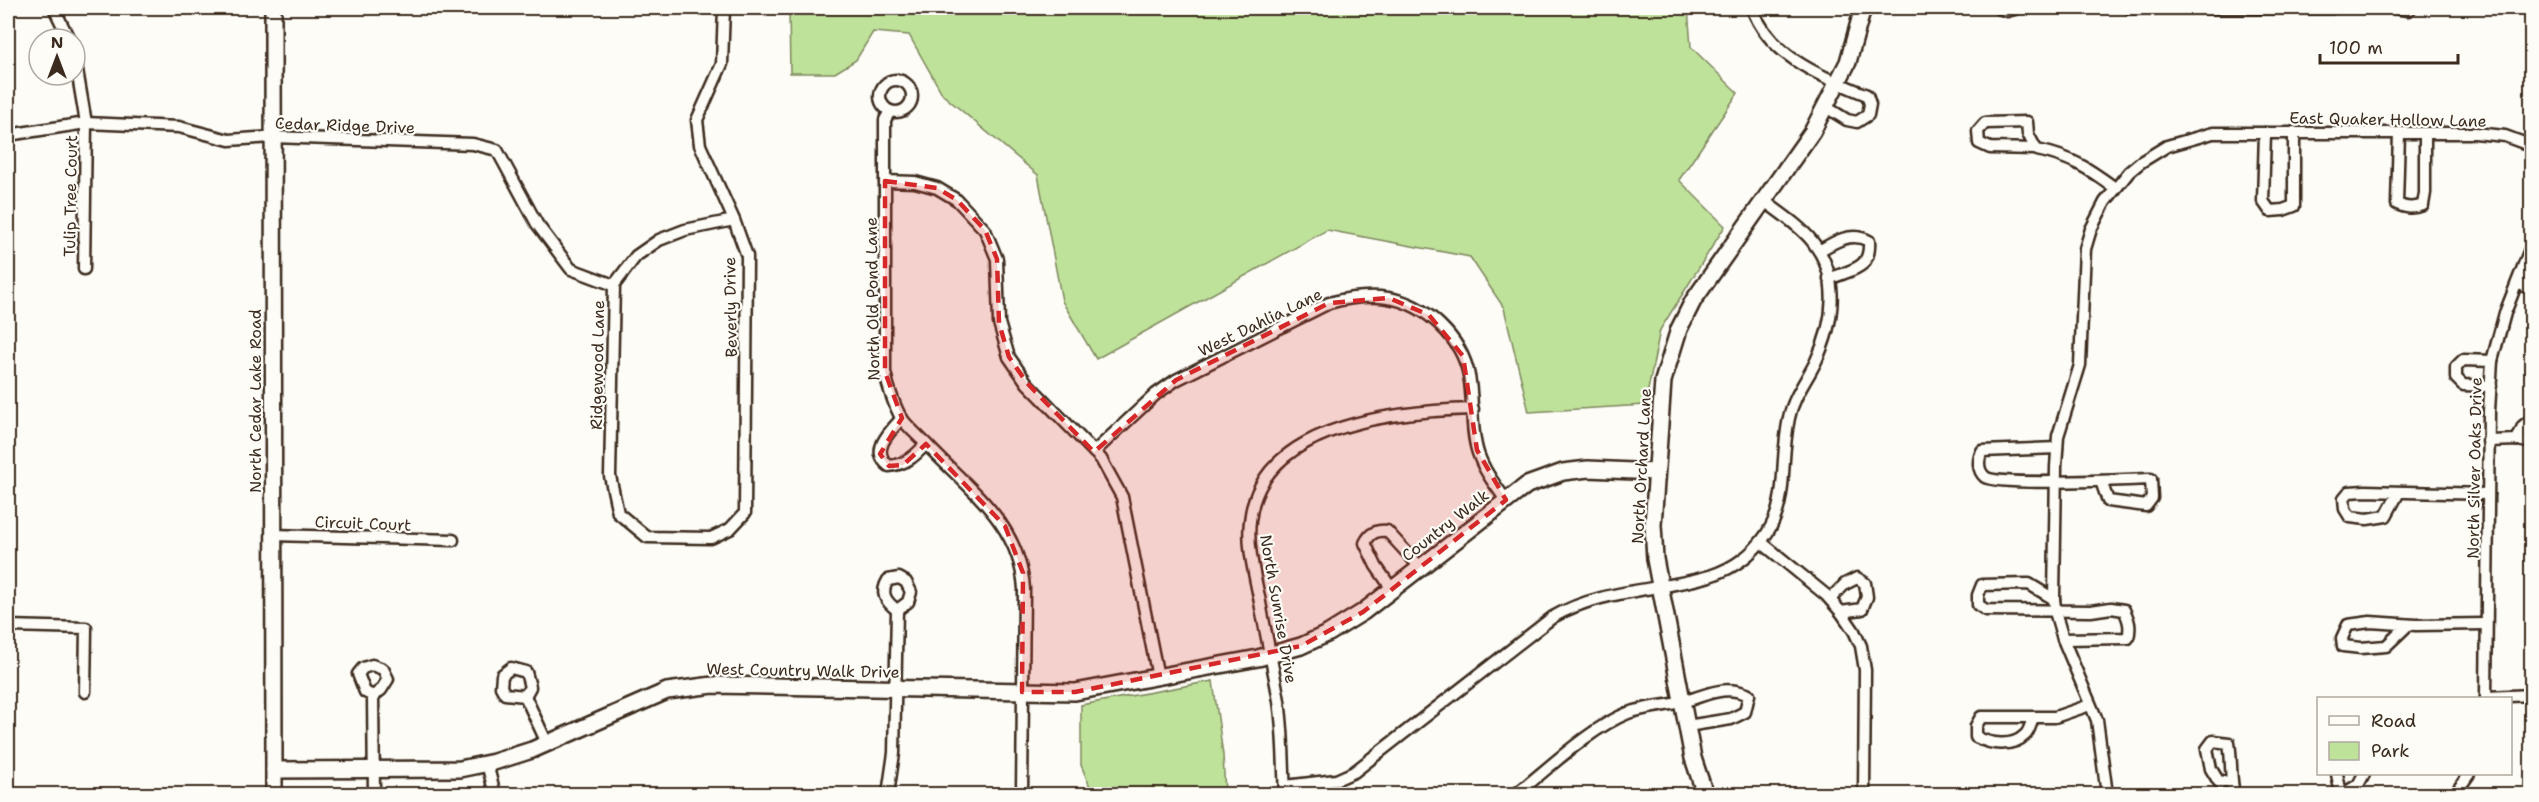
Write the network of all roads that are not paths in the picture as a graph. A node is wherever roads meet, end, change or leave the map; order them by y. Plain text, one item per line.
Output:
1 (54, 8) edge
2 (273, 8) edge
3 (724, 8) edge
4 (1752, 8) edge
5 (1863, 8) edge
6 (1998, 8) edge
7 (2018, 8) edge
8 (2129, 8) edge
9 (2283, 8) edge
10 (2332, 8) edge
11 (2394, 8) edge
12 (2411, 8) edge
13 (63, 27) edge
14 (1838, 83) junction
15 (80, 87) edge
16 (1826, 107) junction
17 (890, 111) dead end
18 (86, 123) junction
19 (2294, 132) junction
20 (2265, 133) junction
21 (2399, 133) junction
22 (2425, 133) junction
23 (8, 135) edge
24 (272, 137) junction
25 (2532, 146) edge
26 (2036, 149) junction
27 (885, 180) junction
28 (2115, 188) junction
29 (1763, 200) junction
30 (734, 220) junction
31 (2532, 244) edge
32 (1819, 251) junction
33 (84, 269) dead end
34 (1829, 279) junction
35 (2517, 283) junction
36 (614, 285) junction
37 (2532, 289) edge
38 (2492, 361) junction
39 (2490, 386) junction
40 (1473, 409) junction
41 (902, 418) junction
42 (2532, 419) edge
43 (2517, 440) junction
44 (2488, 441) junction
45 (2532, 443) edge
46 (926, 444) junction
47 (2057, 448) junction
48 (1094, 452) junction
49 (1656, 472) junction
50 (2056, 480) junction
51 (2101, 481) junction
52 (2399, 492) junction
53 (2488, 494) junction
54 (1506, 500) junction
55 (273, 535) junction
56 (647, 537) joint
57 (453, 540) dead end
58 (1761, 542) junction
59 (1420, 567) junction
60 (1660, 586) junction
61 (1392, 589) junction
62 (1830, 599) junction
63 (2055, 604) junction
64 (897, 610) dead end
65 (1841, 612) junction
66 (2486, 624) junction
67 (2408, 625) junction
68 (8, 626) edge
69 (2064, 639) junction
70 (1270, 655) junction
71 (1158, 677) junction
72 (895, 689) junction
73 (85, 692) dead end
74 (1022, 692) junction
75 (2532, 695) edge
76 (373, 696) dead end
77 (525, 696) dead end
78 (2486, 697) edge
79 (2501, 697) edge
80 (1682, 702) junction
81 (2090, 705) junction
82 (2033, 718) junction
83 (1687, 726) junction
84 (547, 743) junction
85 (487, 764) junction
86 (274, 770) junction
87 (374, 770) junction
88 (2337, 775) edge
89 (2363, 775) edge
90 (2468, 775) edge
91 (2230, 781) dead end
92 (1285, 790) edge
93 (2458, 794) edge
94 (274, 795) edge
95 (374, 795) edge
96 (495, 795) edge
97 (888, 795) edge
98 (1022, 795) edge
99 (1516, 795) edge
100 (1705, 795) edge
101 (1864, 795) edge
102 (2107, 795) edge
103 (2234, 795) edge
104 (2342, 795) edge

1 - 13 street
2 - 24 street, North Cedar Lake Road
3 - 30 street, Beverly Drive
4 - 14 street
5 - 14 street, North Orchard Lane
6 - 7 street
8 - 9 street
9 - 10 street
11 - 12 street
14 - 16 street, North Orchard Lane
14 - 16 street
15 - 18 street, Tulip Tree Court
16 - 29 street, North Orchard Lane
17 - 27 street, North Old Pond Lane
18 - 23 street, Cedar Ridge Drive
18 - 24 street, Cedar Ridge Drive
18 - 33 street, Tulip Tree Court
19 - 20 street, East Quaker Hollow Lane
19 - 20 street
19 - 21 street, East Quaker Hollow Lane
20 - 28 street, East Quaker Hollow Lane
21 - 22 street, East Quaker Hollow Lane
21 - 22 street
22 - 25 street, East Quaker Hollow Lane
24 - 36 street, Cedar Ridge Drive
24 - 55 street, North Cedar Lake Road
26 - 26 street
26 - 28 street
27 - 41 street, North Old Pond Lane
27 - 48 street
28 - 47 street, East Quaker Hollow Lane
29 - 32 street
29 - 49 street, North Orchard Lane
30 - 36 street, Ridgewood Lane
30 - 56 street, Beverly Drive
31 - 35 street, North Silver Oaks Drive
32 - 34 street
32 - 34 street
34 - 58 street
35 - 37 street
35 - 38 street, North Silver Oaks Drive
36 - 56 street, Ridgewood Lane
38 - 39 street, North Silver Oaks Drive
38 - 39 street
39 - 44 street, North Silver Oaks Drive
40 - 48 street, West Dahlia Lane
40 - 54 street, West Dahlia Lane
40 - 70 street, North Sunrise Drive
41 - 46 street, North Old Pond Lane
41 - 46 street
42 - 43 street
43 - 44 street
43 - 45 street
44 - 53 street, North Silver Oaks Drive
46 - 74 street, North Old Pond Lane
47 - 50 street, East Quaker Hollow Lane
47 - 50 street
48 - 71 street
49 - 54 street, Country Walk
49 - 60 street, North Orchard Lane
50 - 51 street
50 - 63 street, East Quaker Hollow Lane
51 - 51 street
52 - 52 street
52 - 53 street
53 - 66 street, North Silver Oaks Drive
54 - 59 street, Country Walk
55 - 57 street, Circuit Court
55 - 86 street, North Cedar Lake Road
58 - 60 street
58 - 62 street
59 - 61 street, Country Walk
59 - 61 street
60 - 80 street, North Orchard Lane
60 - 92 street
61 - 70 street, Country Walk
62 - 65 street
62 - 65 street
63 - 63 street
63 - 69 street, East Quaker Hollow Lane
63 - 69 street
64 - 72 street
65 - 101 street
66 - 67 street
66 - 78 street, North Silver Oaks Drive
67 - 67 street
68 - 73 street
69 - 81 street, East Quaker Hollow Lane
70 - 71 street, West Country Walk Drive
70 - 92 street, North Sunrise Drive
71 - 74 street, West Country Walk Drive
72 - 74 street, West Country Walk Drive
72 - 84 street, West Country Walk Drive
72 - 97 street
74 - 98 street, North Old Pond Lane
75 - 79 street
76 - 87 street
77 - 84 street
80 - 83 street, North Orchard Lane
80 - 83 street
80 - 99 street
81 - 82 street
81 - 102 street, East Quaker Hollow Lane
82 - 82 street
83 - 100 street, North Orchard Lane
84 - 85 street, West Country Walk Drive
85 - 87 street, West Country Walk Drive
85 - 96 street
86 - 87 street, West Country Walk Drive
86 - 94 street, North Cedar Lake Road
87 - 95 street
88 - 104 street
89 - 104 street
90 - 93 street
91 - 103 street

